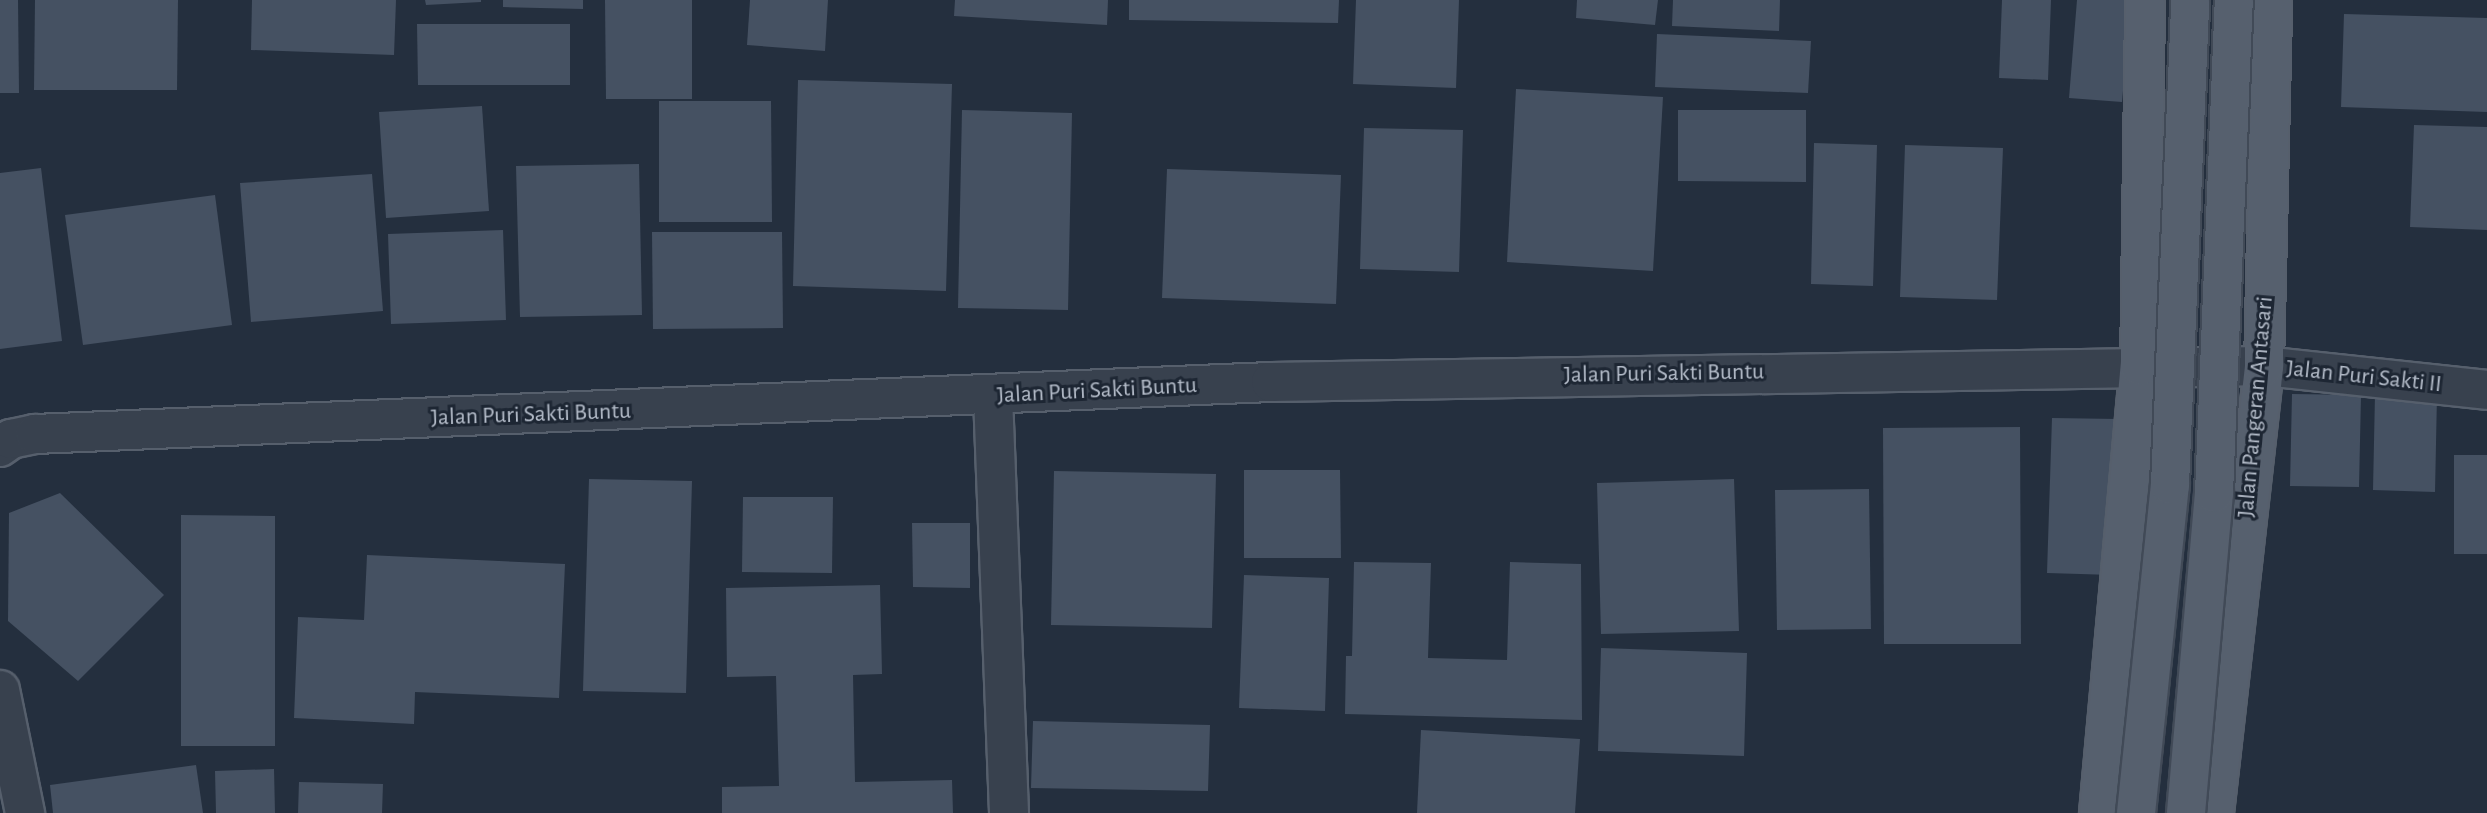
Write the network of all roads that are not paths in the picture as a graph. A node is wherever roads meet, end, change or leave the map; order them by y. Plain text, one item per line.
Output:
1 (2145, 0) edge
2 (2190, 0) edge
3 (2234, 0) edge
4 (2272, 0) edge
5 (2198, 365) joint
6 (2140, 366) junction
7 (2264, 366) junction
8 (2487, 390) edge
9 (993, 396) junction
10 (0, 447) edge
11 (0, 690) edge
12 (25, 813) edge
13 (1009, 813) edge
14 (2099, 813) edge
15 (2136, 813) edge
16 (2186, 813) edge
17 (2214, 813) edge

1 - 6 main road
2 - 15 main road, bridge
3 - 16 main road, bridge
4 - 7 main road, Jalan Pangeran Antasari
5 - 6 street, Jalan Puri Sakti Buntu
5 - 7 street, Jalan Puri Sakti II
6 - 9 street, Jalan Puri Sakti Buntu
6 - 14 main road
7 - 8 street, Jalan Puri Sakti II
7 - 17 main road, Jalan Pangeran Antasari
9 - 10 street, Jalan Puri Sakti Buntu
9 - 13 street
11 - 12 street

